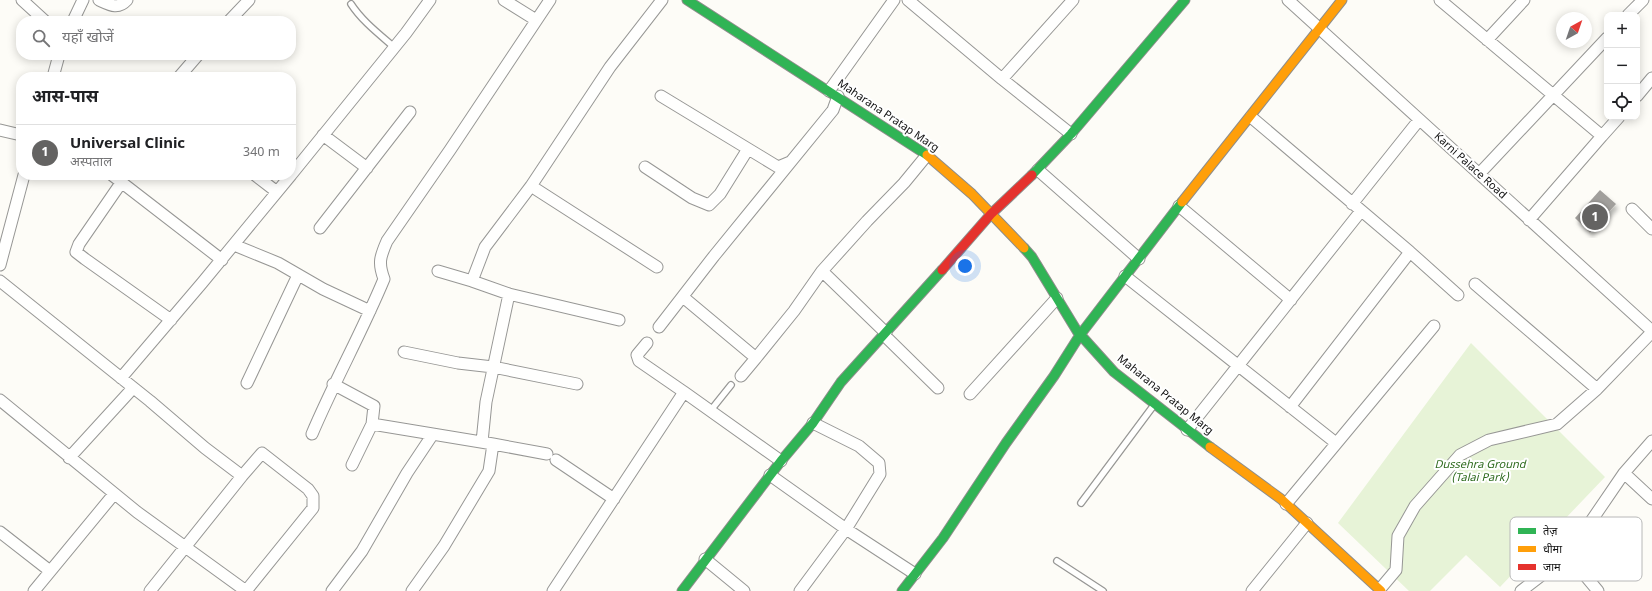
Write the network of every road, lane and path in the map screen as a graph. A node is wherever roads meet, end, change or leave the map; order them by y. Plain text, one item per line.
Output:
1 (22, 0) edge
2 (83, 0) edge
3 (100, 0) edge
4 (127, 0) edge
5 (249, 0) edge
6 (430, 0) edge
7 (504, 0) edge
8 (550, 0) edge
9 (662, 0) edge
10 (688, 0) edge
11 (894, 0) edge
12 (908, 0) edge
13 (1073, 0) edge
14 (1185, 0) edge
15 (1288, 0) edge
16 (1342, 0) edge
17 (1440, 0) edge
18 (1524, 0) edge
19 (1642, 0) edge
20 (351, 4) dead end
21 (1631, 12) edge
22 (40, 16) edge
23 (75, 16) edge
24 (234, 16) edge
25 (536, 20) junction
26 (1320, 28) junction
27 (1487, 40) junction
28 (1604, 41) edge
29 (394, 47) junction
30 (58, 60) edge
31 (194, 60) edge
32 (54, 72) edge
33 (183, 72) edge
34 (1652, 78) edge
35 (1002, 79) junction
36 (1640, 92) edge
37 (833, 94) junction
38 (661, 96) dead end
39 (1553, 96) junction
40 (410, 112) dead end
41 (1251, 118) junction
42 (1419, 120) junction
43 (1616, 120) edge
44 (0, 130) edge
45 (16, 133) edge
46 (1071, 134) junction
47 (323, 135) junction
48 (1602, 136) junction
49 (748, 149) junction
50 (927, 155) junction
51 (791, 162) junction
52 (645, 167) dead end
53 (367, 168) junction
54 (296, 169) edge
55 (1038, 170) junction
56 (1479, 174) junction
57 (23, 180) edge
58 (118, 180) edge
59 (261, 180) edge
60 (287, 180) edge
61 (121, 183) junction
62 (531, 186) junction
63 (277, 192) junction
64 (1352, 204) junction
65 (1179, 206) junction
66 (1632, 209) dead end
67 (1361, 211) junction
68 (991, 214) junction
69 (1530, 220) junction
70 (320, 228) dead end
71 (1652, 229) edge
72 (234, 244) junction
73 (1410, 252) junction
74 (1139, 259) junction
75 (222, 260) junction
76 (0, 265) edge
77 (657, 267) dead end
78 (438, 271) dead end
79 (822, 271) junction
80 (298, 275) junction
81 (1125, 276) junction
82 (0, 281) edge
83 (472, 281) junction
84 (1475, 284) dead end
85 (509, 294) junction
86 (1458, 295) dead end
87 (683, 297) junction
88 (1057, 298) junction
89 (1291, 300) junction
90 (370, 311) junction
91 (171, 320) junction
92 (619, 320) dead end
93 (1434, 326) dead end
94 (659, 327) dead end
95 (1652, 332) edge
96 (885, 334) junction
97 (1080, 335) junction
98 (647, 343) dead end
99 (404, 352) dead end
100 (756, 358) junction
101 (1238, 366) junction
102 (493, 367) junction
103 (741, 376) dead end
104 (122, 378) junction
105 (247, 383) dead end
106 (333, 384) junction
107 (578, 384) dead end
108 (731, 385) dead end
109 (133, 388) junction
110 (938, 388) dead end
111 (1597, 389) junction
112 (684, 392) junction
113 (970, 394) dead end
114 (0, 400) edge
115 (1154, 404) junction
116 (1290, 407) junction
117 (712, 410) junction
118 (813, 423) junction
119 (372, 424) junction
120 (1187, 430) junction
121 (312, 434) dead end
122 (433, 434) junction
123 (1652, 441) edge
124 (487, 443) junction
125 (1336, 443) junction
126 (69, 458) junction
127 (781, 461) junction
128 (352, 465) dead end
129 (1624, 473) junction
130 (242, 476) junction
131 (770, 476) junction
132 (114, 494) junction
133 (614, 499) junction
134 (1652, 499) edge
135 (1081, 503) dead end
136 (1286, 504) junction
137 (1594, 517) edge
138 (1307, 524) junction
139 (846, 529) junction
140 (0, 532) edge
141 (185, 547) junction
142 (705, 559) junction
143 (1057, 561) dead end
144 (50, 571) junction
145 (915, 574) junction
146 (1534, 581) edge
147 (1590, 581) edge
148 (1381, 590) edge
149 (34, 591) edge
150 (150, 591) edge
151 (246, 591) edge
152 (332, 591) edge
153 (412, 591) edge
154 (552, 591) edge
155 (682, 591) edge
156 (744, 591) edge
157 (800, 591) edge
158 (902, 591) edge
159 (1103, 591) edge
160 (1252, 591) edge
161 (1521, 591) edge
162 (1598, 591) edge

1 - 22 street
2 - 23 street
3 - 4 street
5 - 24 street
6 - 29 street
7 - 25 street
8 - 25 street
9 - 62 street
10 - 37 street, Maharana Pratap Marg
11 - 37 street
12 - 35 street
13 - 35 street
14 - 46 street
15 - 26 street, Karni Palace Road
16 - 26 street
17 - 27 street
18 - 27 street
19 - 21 street
20 - 29 lane
25 - 90 street
26 - 41 street
26 - 42 street, Karni Palace Road
27 - 39 street
28 - 39 street
29 - 47 street
30 - 32 street
31 - 33 street
34 - 36 street
35 - 46 street
37 - 50 street, Maharana Pratap Marg
37 - 51 street
38 - 49 street
39 - 48 street
39 - 56 street
40 - 53 street
41 - 64 street
41 - 65 street
42 - 56 street, Karni Palace Road
42 - 64 street
43 - 48 street
44 - 45 street
46 - 55 street
47 - 53 street
47 - 54 street
48 - 69 street
49 - 51 street
49 - 52 street
50 - 68 street, Maharana Pratap Marg
50 - 79 street
51 - 87 street
53 - 70 street
55 - 68 street
55 - 74 street
56 - 69 street, Karni Palace Road
57 - 76 street
58 - 61 street
59 - 63 street
60 - 63 street
61 - 75 street
61 - 91 street
62 - 77 street
62 - 83 street
63 - 72 street
64 - 67 street
65 - 74 street
65 - 89 street
66 - 71 street
67 - 73 street
67 - 89 street
68 - 88 street, Maharana Pratap Marg
68 - 96 street
69 - 95 street, Karni Palace Road
72 - 75 street
72 - 80 street
73 - 86 street
73 - 116 street
74 - 81 street
75 - 91 street
78 - 83 street
79 - 96 street
79 - 100 street
80 - 90 street
80 - 105 street
81 - 97 street
81 - 101 street
82 - 104 street
83 - 85 street
84 - 111 street
85 - 92 street
85 - 102 street
87 - 94 street
87 - 100 street
88 - 97 street, Maharana Pratap Marg
88 - 113 street
89 - 101 street
90 - 106 street
91 - 104 street
93 - 125 street
95 - 111 street
96 - 110 street
96 - 118 street
97 - 115 street, Maharana Pratap Marg
97 - 145 street
98 - 112 street
99 - 102 street
100 - 103 street
101 - 116 street
101 - 120 street
102 - 107 street
102 - 124 street
104 - 109 street
106 - 119 street
106 - 121 street
108 - 117 lane
109 - 126 street
109 - 130 street
111 - 148 street
112 - 117 street
112 - 133 street
114 - 126 street
115 - 120 street, Maharana Pratap Marg
115 - 135 lane
116 - 125 street
117 - 127 street
118 - 127 street
118 - 139 street
119 - 122 street
119 - 128 street
120 - 136 street, Maharana Pratap Marg
122 - 124 street
122 - 152 street
123 - 129 street
124 - 133 street
124 - 153 street
125 - 136 street
126 - 132 street
127 - 131 street
129 - 134 street
129 - 137 street
130 - 141 street
130 - 151 street
131 - 139 street
131 - 142 street
132 - 141 street
132 - 144 street
133 - 154 street
136 - 138 street, Maharana Pratap Marg
138 - 148 street, Maharana Pratap Marg
138 - 160 street
139 - 145 street
139 - 157 street
140 - 144 street
141 - 150 street
141 - 151 street
142 - 155 street
142 - 156 street
143 - 159 lane
144 - 149 street
145 - 158 street
146 - 161 street
147 - 162 street

